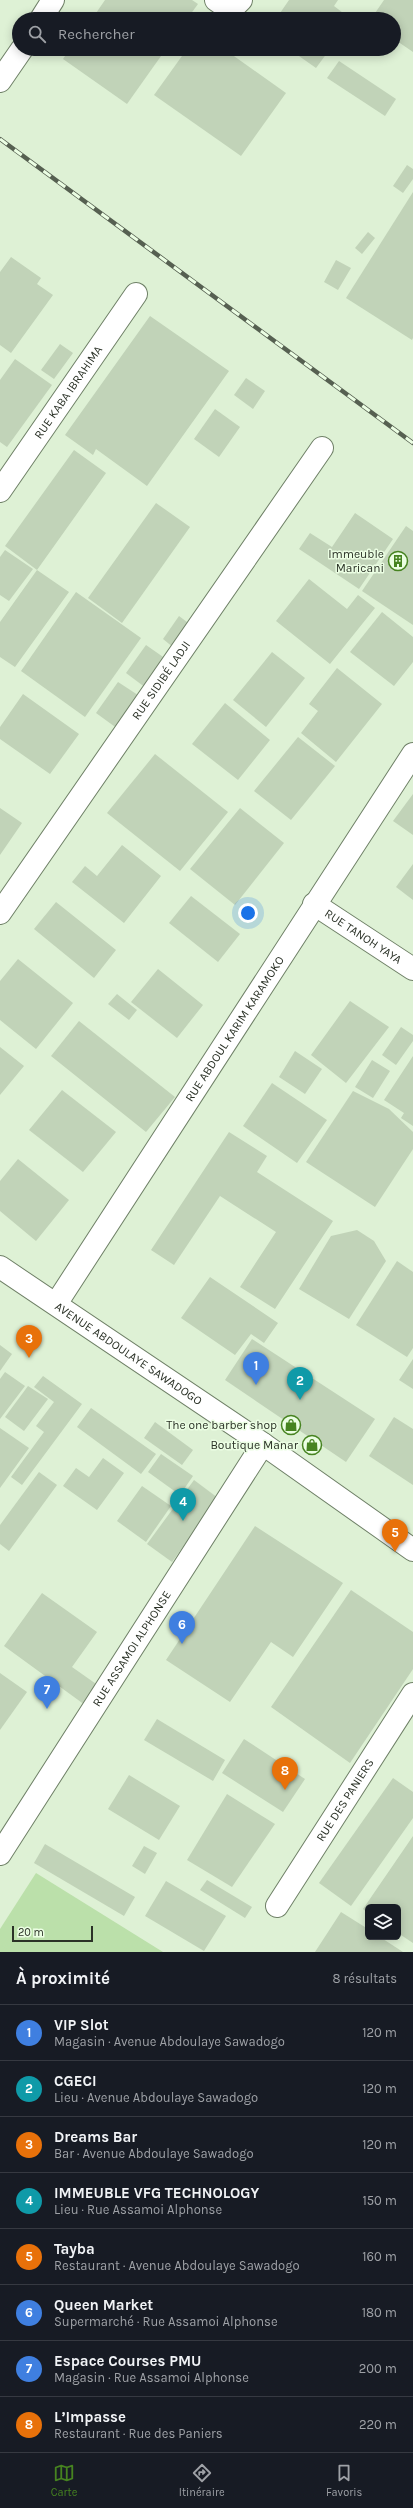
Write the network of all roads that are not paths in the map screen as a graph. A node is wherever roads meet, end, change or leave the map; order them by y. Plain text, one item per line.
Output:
1 (53, 0) edge
2 (216, 0) edge
3 (240, 0) edge
4 (45, 12) edge
5 (17, 56) edge
6 (0, 81) edge
7 (136, 294) dead end
8 (322, 448) dead end
9 (0, 490) edge
10 (413, 754) edge
11 (314, 904) junction
12 (0, 913) edge
13 (413, 969) edge
14 (3, 1276) edge
15 (56, 1304) junction
16 (263, 1444) junction
17 (413, 1550) edge
18 (413, 1694) edge
19 (0, 1854) edge
20 (277, 1906) dead end

1 - 4 street
2 - 3 street
5 - 6 street
7 - 9 street, RUE KABA IBRAHIMA
8 - 12 street, RUE SIDIBÉ LADJI
10 - 11 street, RUE ABDOUL KARIM KARAMOKO
11 - 13 street, RUE TANOH YAYA
11 - 15 street, RUE ABDOUL KARIM KARAMOKO
14 - 15 street, AVENUE ABDOULAYE SAWADOGO
15 - 16 street, AVENUE ABDOULAYE SAWADOGO
16 - 17 street, AVENUE ABDOULAYE SAWADOGO
16 - 19 street, RUE ASSAMOI ALPHONSE
18 - 20 street, RUE DES PANIERS

